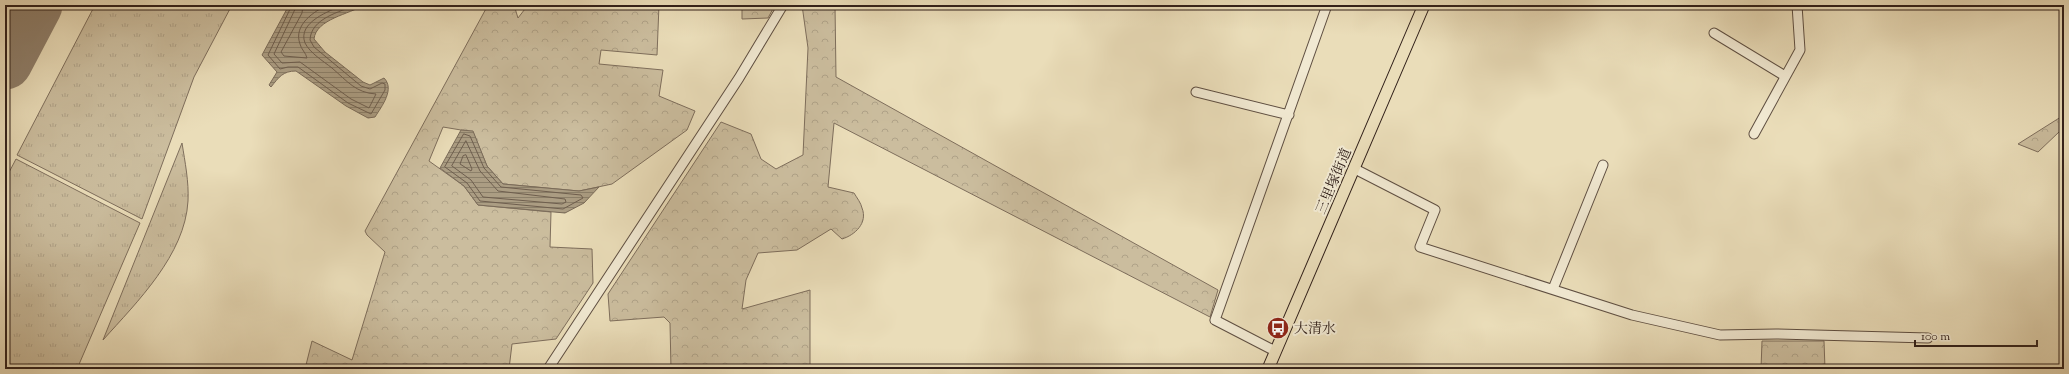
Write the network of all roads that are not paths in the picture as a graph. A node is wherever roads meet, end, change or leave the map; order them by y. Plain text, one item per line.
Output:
1 (783, 5) edge
2 (1327, 5) edge
3 (1424, 5) edge
4 (1797, 5) edge
5 (1714, 33) dead end
6 (1785, 76) junction
7 (1196, 92) dead end
8 (1289, 115) junction
9 (1754, 134) dead end
10 (1603, 164) dead end
11 (1354, 169) junction
12 (1553, 289) junction
13 (1928, 338) dead end
14 (1275, 351) junction
15 (548, 369) edge
16 (1268, 369) edge

1 - 15 street
2 - 8 street
3 - 11 main road, 三里塚街道
4 - 6 street
5 - 6 street
6 - 9 street
7 - 8 street
8 - 14 street
10 - 12 street
11 - 12 street
11 - 14 main road, 三里塚街道
12 - 13 street
14 - 16 main road, 三里塚街道

